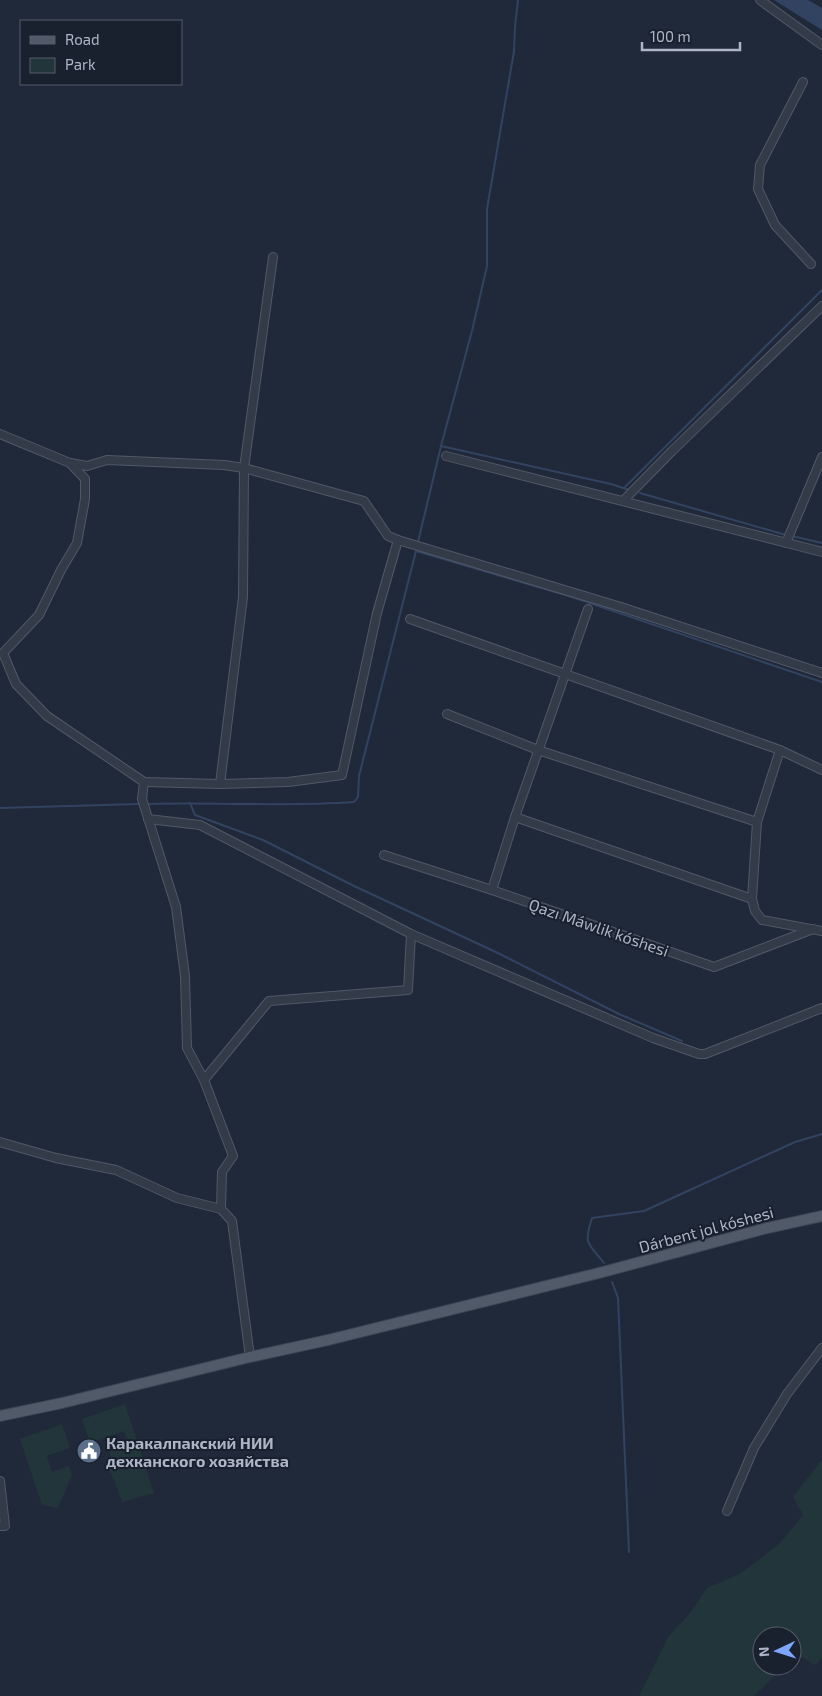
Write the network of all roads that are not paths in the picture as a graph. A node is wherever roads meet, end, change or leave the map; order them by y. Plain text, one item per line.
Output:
1 (760, 0) edge
2 (822, 45) edge
3 (803, 82) dead end
4 (273, 257) dead end
5 (811, 264) dead end
6 (822, 306) edge
7 (0, 434) edge
8 (446, 456) dead end
9 (822, 457) edge
10 (70, 463) junction
11 (244, 468) junction
12 (623, 501) junction
13 (398, 540) junction
14 (786, 543) junction
15 (822, 552) edge
16 (588, 609) dead end
17 (410, 619) dead end
18 (822, 673) edge
19 (564, 674) junction
20 (447, 714) dead end
21 (538, 750) junction
22 (780, 750) junction
23 (822, 770) edge
24 (144, 782) junction
25 (220, 784) junction
26 (515, 817) junction
27 (148, 819) junction
28 (757, 822) junction
29 (384, 855) dead end
30 (492, 890) junction
31 (752, 899) junction
32 (813, 929) junction
33 (822, 931) edge
34 (411, 934) junction
35 (822, 1008) edge
36 (204, 1080) junction
37 (0, 1142) edge
38 (221, 1209) junction
39 (822, 1216) edge
40 (822, 1348) edge
41 (250, 1357) junction
42 (0, 1416) edge
43 (0, 1481) edge
44 (727, 1511) dead end
45 (0, 1526) edge

1 - 2 street
3 - 5 street
4 - 11 street
6 - 12 street
7 - 10 street
8 - 12 street
9 - 14 street
10 - 11 street
10 - 24 street
11 - 13 street
11 - 25 street
12 - 14 street
13 - 18 street
13 - 25 street
14 - 15 street
16 - 19 street
17 - 19 street
19 - 21 street
19 - 22 street
20 - 21 street
21 - 26 street
21 - 28 street
22 - 23 street
22 - 28 street
24 - 25 street
24 - 27 street
26 - 30 street
26 - 31 street
27 - 34 street
27 - 36 street
28 - 31 street
29 - 30 street, Qazı Máwlik kóshesi
30 - 32 street, Qazı Máwlik kóshesi
31 - 32 street
32 - 33 street
34 - 35 street
34 - 36 street
36 - 38 street
37 - 38 street
38 - 41 street
39 - 41 main road, Dárbent jol kóshesi
40 - 44 street
41 - 42 main road, Dárbent jol kóshesi
43 - 45 street

